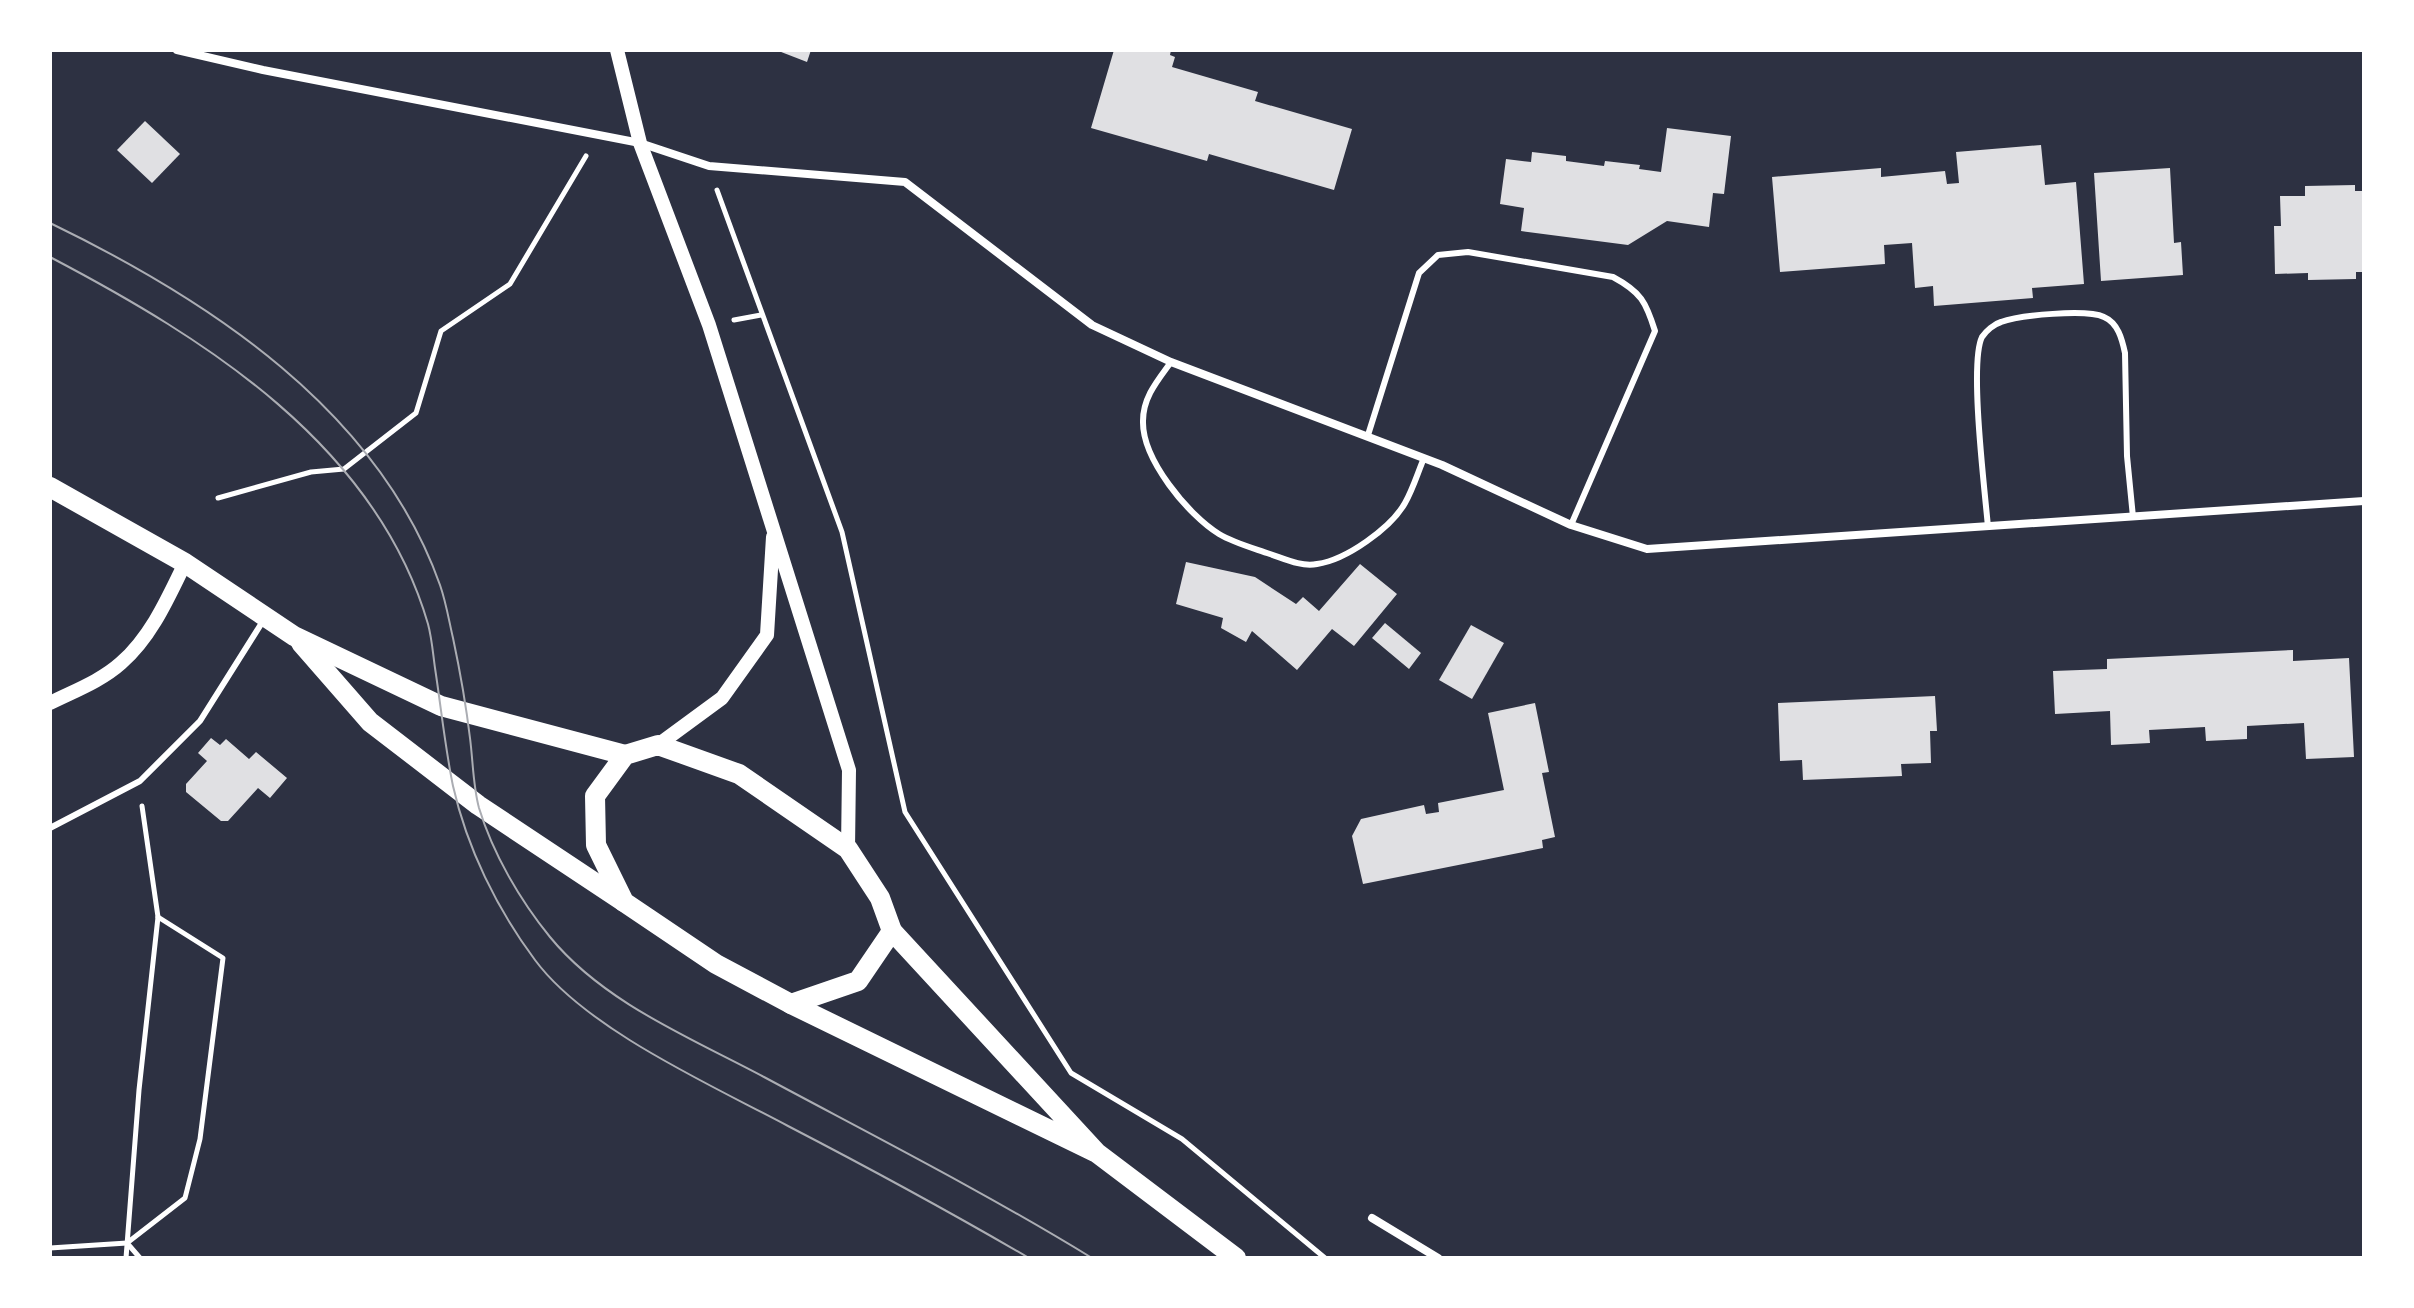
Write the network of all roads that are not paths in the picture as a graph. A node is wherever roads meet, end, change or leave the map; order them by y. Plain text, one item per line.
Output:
1 (177, 50) edge
2 (617, 50) edge
3 (640, 143) junction
4 (1171, 362) junction
5 (1368, 435) junction
6 (1424, 458) junction
7 (50, 487) edge
8 (2364, 501) edge
9 (2133, 517) junction
10 (1571, 525) junction
11 (1988, 527) junction
12 (774, 529) junction
13 (185, 563) junction
14 (266, 617) junction
15 (294, 636) junction
16 (50, 703) edge
17 (658, 745) junction
18 (625, 755) junction
19 (50, 828) edge
20 (848, 849) junction
21 (624, 902) junction
22 (892, 931) junction
23 (791, 1004) junction
24 (1097, 1153) junction
25 (1372, 1218) dead end
26 (1236, 1258) edge
27 (1438, 1258) edge

1 - 3 street
2 - 3 street
3 - 4 street
3 - 12 street
4 - 5 street
4 - 6 lane
5 - 6 street
5 - 10 lane
6 - 10 street
7 - 13 main road
8 - 9 street
9 - 11 street
9 - 11 lane
10 - 11 street
12 - 17 street
12 - 20 street
13 - 14 main road
13 - 16 street
14 - 15 main road
14 - 19 lane
15 - 18 main road
15 - 21 main road
17 - 18 main road
17 - 20 main road
18 - 21 main road
20 - 22 main road
21 - 23 main road
22 - 23 main road
22 - 24 main road
23 - 24 main road
24 - 26 main road
25 - 27 street

